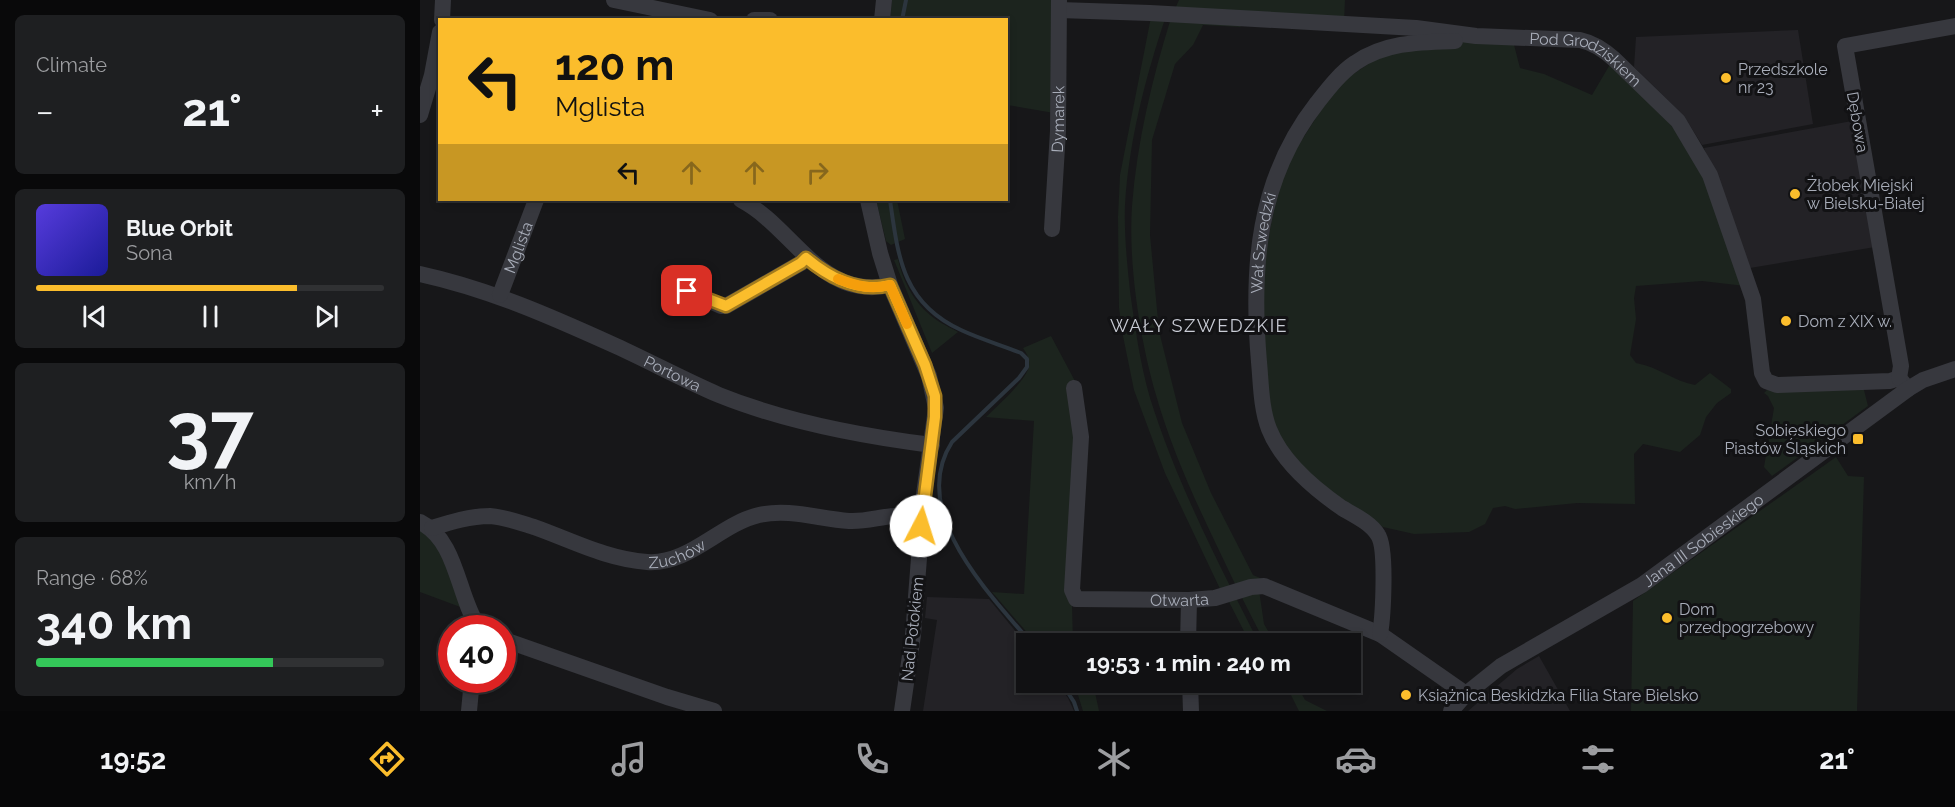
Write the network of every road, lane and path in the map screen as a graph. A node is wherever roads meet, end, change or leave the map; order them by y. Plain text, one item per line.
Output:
1 (443, 0) edge
2 (614, 0) edge
3 (884, 0) edge
4 (634, 4) junction
5 (1059, 5) edge
6 (442, 18) edge
7 (627, 18) edge
8 (700, 18) edge
9 (882, 18) edge
10 (1955, 26) edge
11 (1476, 36) junction
12 (438, 43) edge
13 (420, 116) edge
14 (536, 201) edge
15 (743, 201) edge
16 (868, 201) edge
17 (1052, 229) dead end
18 (806, 258) junction
19 (420, 274) edge
20 (890, 285) junction
21 (687, 291) dead end
22 (500, 296) junction
23 (1955, 369) edge
24 (1903, 383) junction
25 (1074, 388) dead end
26 (932, 445) junction
27 (922, 516) junction
28 (426, 525) edge
29 (1189, 600) junction
30 (473, 615) edge
31 (1188, 633) edge
32 (1380, 634) junction
33 (516, 644) edge
34 (471, 693) edge
35 (1190, 693) edge
36 (1466, 694) junction
37 (469, 711) edge
38 (714, 711) edge
39 (902, 711) edge
40 (1191, 711) edge
41 (1451, 711) edge

1 - 6 street
2 - 4 street
3 - 9 street
4 - 7 street
4 - 8 street
5 - 11 street, Pod Grodziskiem
5 - 17 street, Dymarek
10 - 24 street, Dębowa
11 - 24 street, Pod Grodziskiem
11 - 32 street, Wał Szwedzki
12 - 13 street
14 - 22 street, Mglista
15 - 18 street
16 - 20 street, Nad Potokiem
18 - 20 street
18 - 21 street
19 - 22 street, Portowa
20 - 26 street, Nad Potokiem
22 - 26 street, Portowa
23 - 24 street, Jana III Sobieskiego
24 - 36 street, Jana III Sobieskiego
25 - 29 street, Otwarta
26 - 27 street, Nad Potokiem
27 - 28 street, Zuchów
27 - 39 street, Nad Potokiem
28 - 30 street, Zuchów
29 - 31 street
29 - 32 street, Otwarta
32 - 36 street, Otwarta
33 - 38 street
34 - 37 street
35 - 40 street
36 - 41 street, Jana III Sobieskiego

